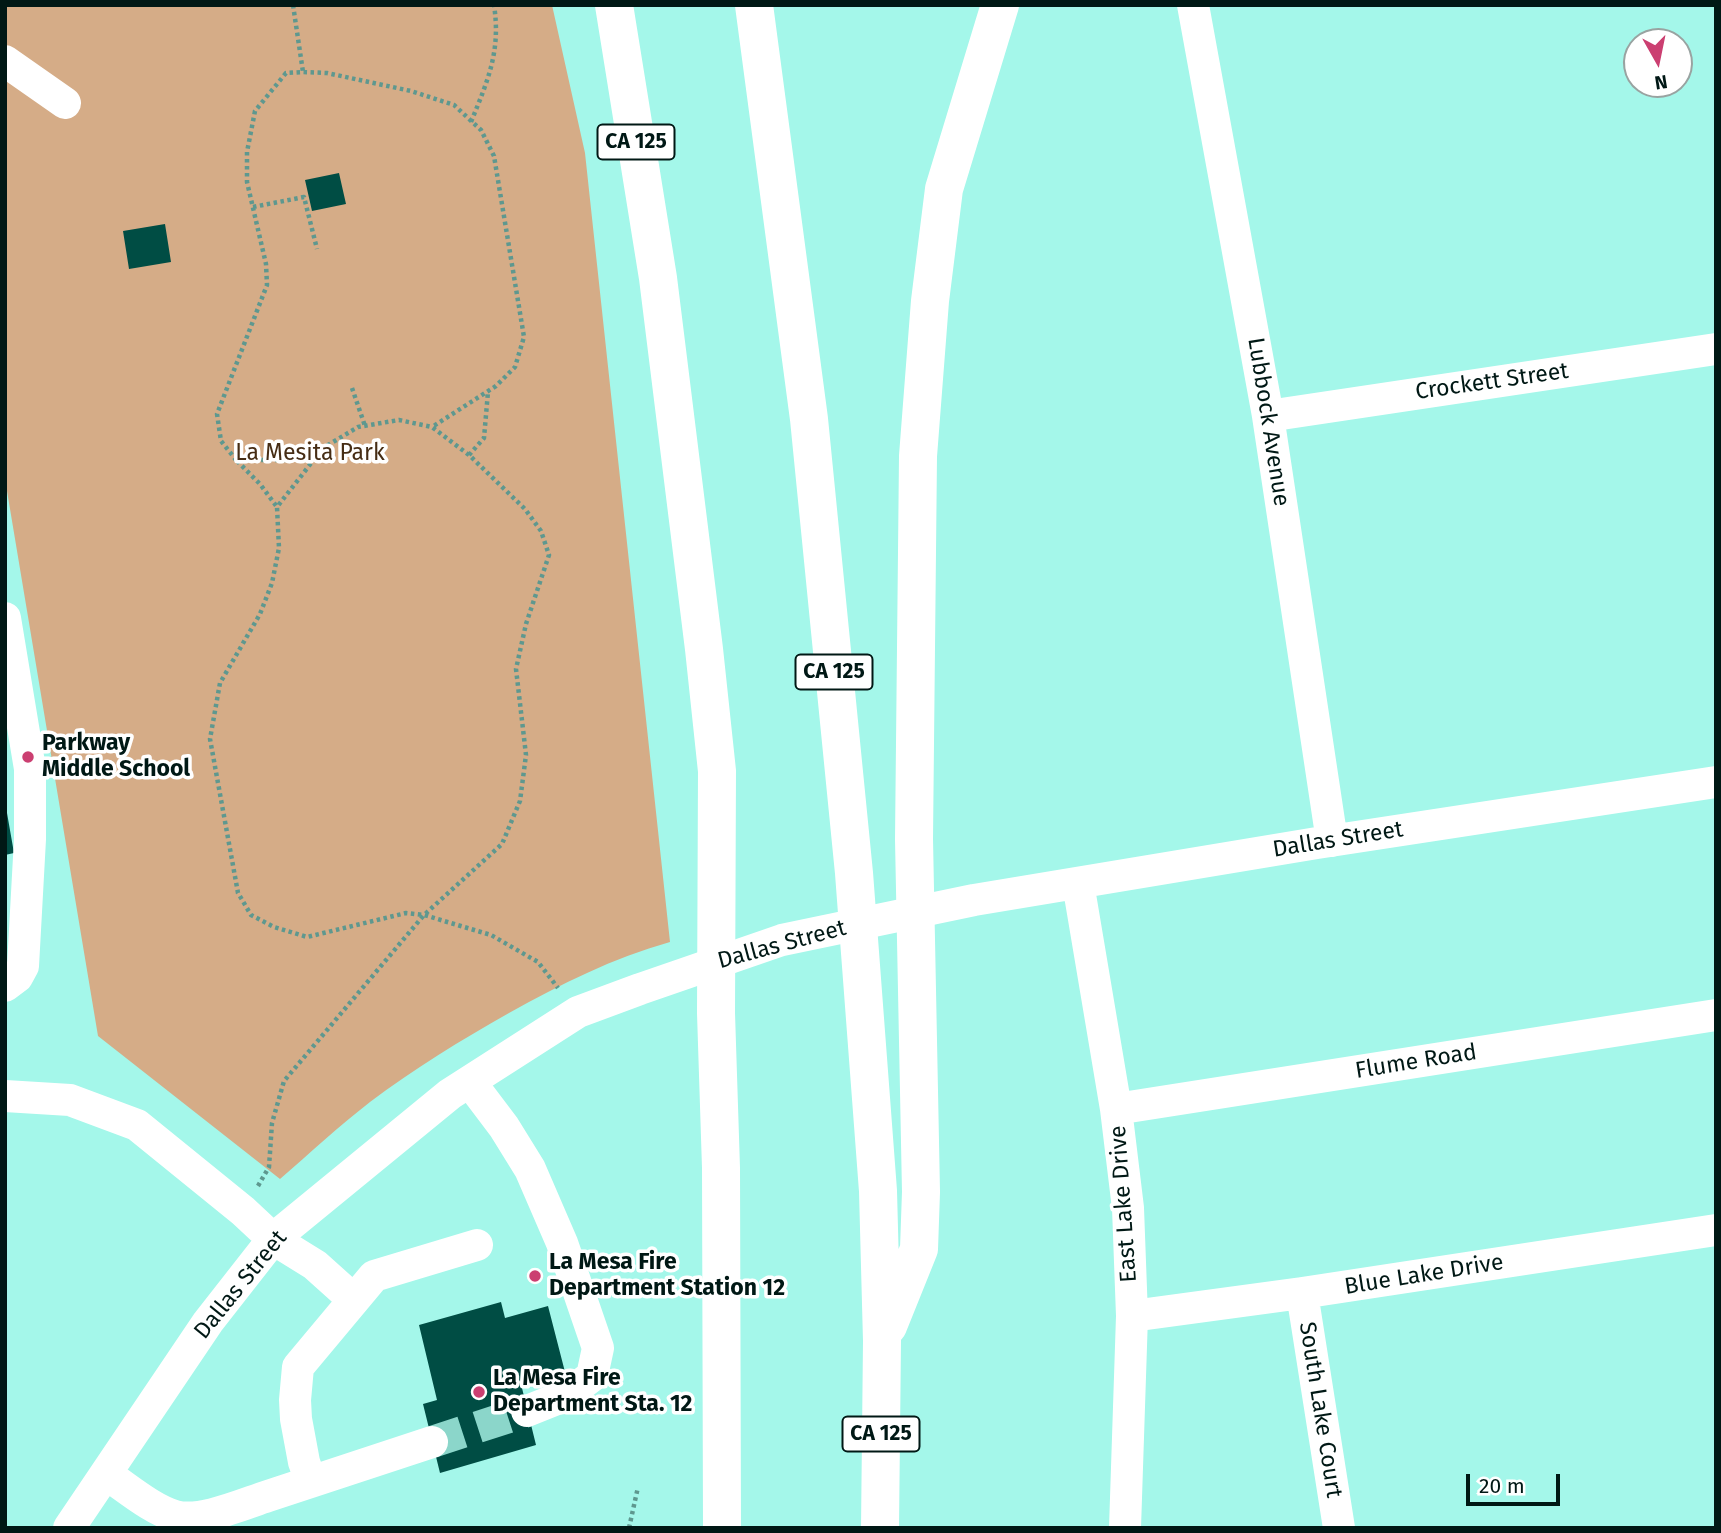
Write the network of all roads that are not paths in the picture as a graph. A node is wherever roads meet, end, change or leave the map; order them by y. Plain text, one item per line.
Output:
1 (593, 5) edge
2 (614, 5) edge
3 (754, 5) edge
4 (1000, 5) edge
5 (1193, 5) edge
6 (5, 61) edge
7 (65, 103) dead end
8 (659, 278) junction
9 (1716, 349) edge
10 (1268, 416) junction
11 (5, 618) edge
12 (1716, 782) edge
13 (1332, 841) junction
14 (1078, 883) junction
15 (5, 986) edge
16 (1716, 1015) edge
17 (470, 1082) junction
18 (5, 1096) edge
19 (1116, 1109) junction
20 (1716, 1230) edge
21 (273, 1239) junction
22 (477, 1245) dead end
23 (1301, 1293) junction
24 (354, 1300) junction
25 (1132, 1316) junction
26 (882, 1341) junction
27 (527, 1411) tunnel mouth
28 (432, 1442) tunnel mouth
29 (106, 1474) junction
30 (311, 1482) junction
31 (69, 1528) edge
32 (722, 1528) edge
33 (880, 1528) edge
34 (1125, 1528) edge
35 (1339, 1528) edge

1 - 8 highway
2 - 8 highway, CA 125
3 - 26 highway, CA 125
4 - 26 highway
5 - 10 street, Lubbock Avenue
6 - 7 street
8 - 32 highway, CA 125
9 - 10 street, Crockett Street
10 - 13 street, Lubbock Avenue
11 - 15 street
12 - 13 street, Dallas Street
13 - 14 street, Dallas Street
14 - 17 street, Dallas Street
14 - 19 street, East Lake Drive
16 - 19 street, Flume Road
17 - 21 street, Dallas Street
17 - 27 street
18 - 21 street
19 - 25 street, East Lake Drive
20 - 23 street, Blue Lake Drive
21 - 24 street
21 - 29 street, Dallas Street
22 - 24 street
23 - 25 street, Blue Lake Drive
23 - 35 street, South Lake Court
24 - 30 street
25 - 34 street, East Lake Drive
26 - 33 highway, CA 125
28 - 30 street
29 - 30 street
29 - 31 street, Dallas Street

